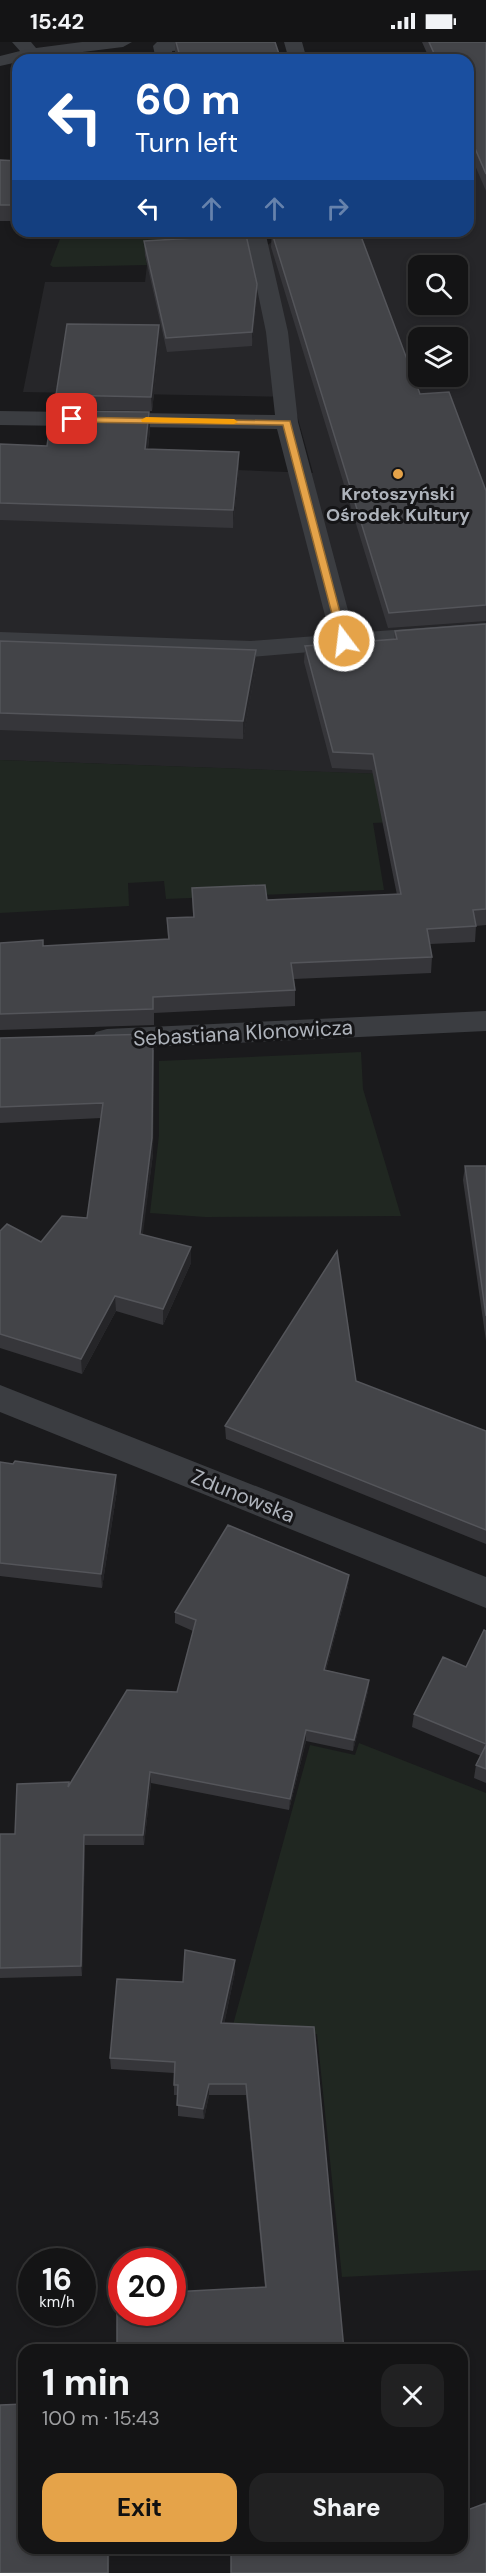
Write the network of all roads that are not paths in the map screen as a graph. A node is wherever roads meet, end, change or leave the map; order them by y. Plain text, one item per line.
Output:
1 (123, 42) edge
2 (231, 42) edge
3 (26, 48) edge
4 (164, 54) edge
5 (257, 237) edge
6 (0, 418) edge
7 (287, 423) junction
8 (486, 630) edge
9 (0, 639) edge
10 (344, 641) junction
11 (486, 1022) edge
12 (79, 1040) edge
13 (0, 1398) edge
14 (486, 1593) edge

1 - 3 street
2 - 4 street
5 - 7 street
6 - 7 street
7 - 10 street
8 - 10 street
9 - 10 street
11 - 12 street, Sebastiana Klonowicza
13 - 14 street, Zdunowska

